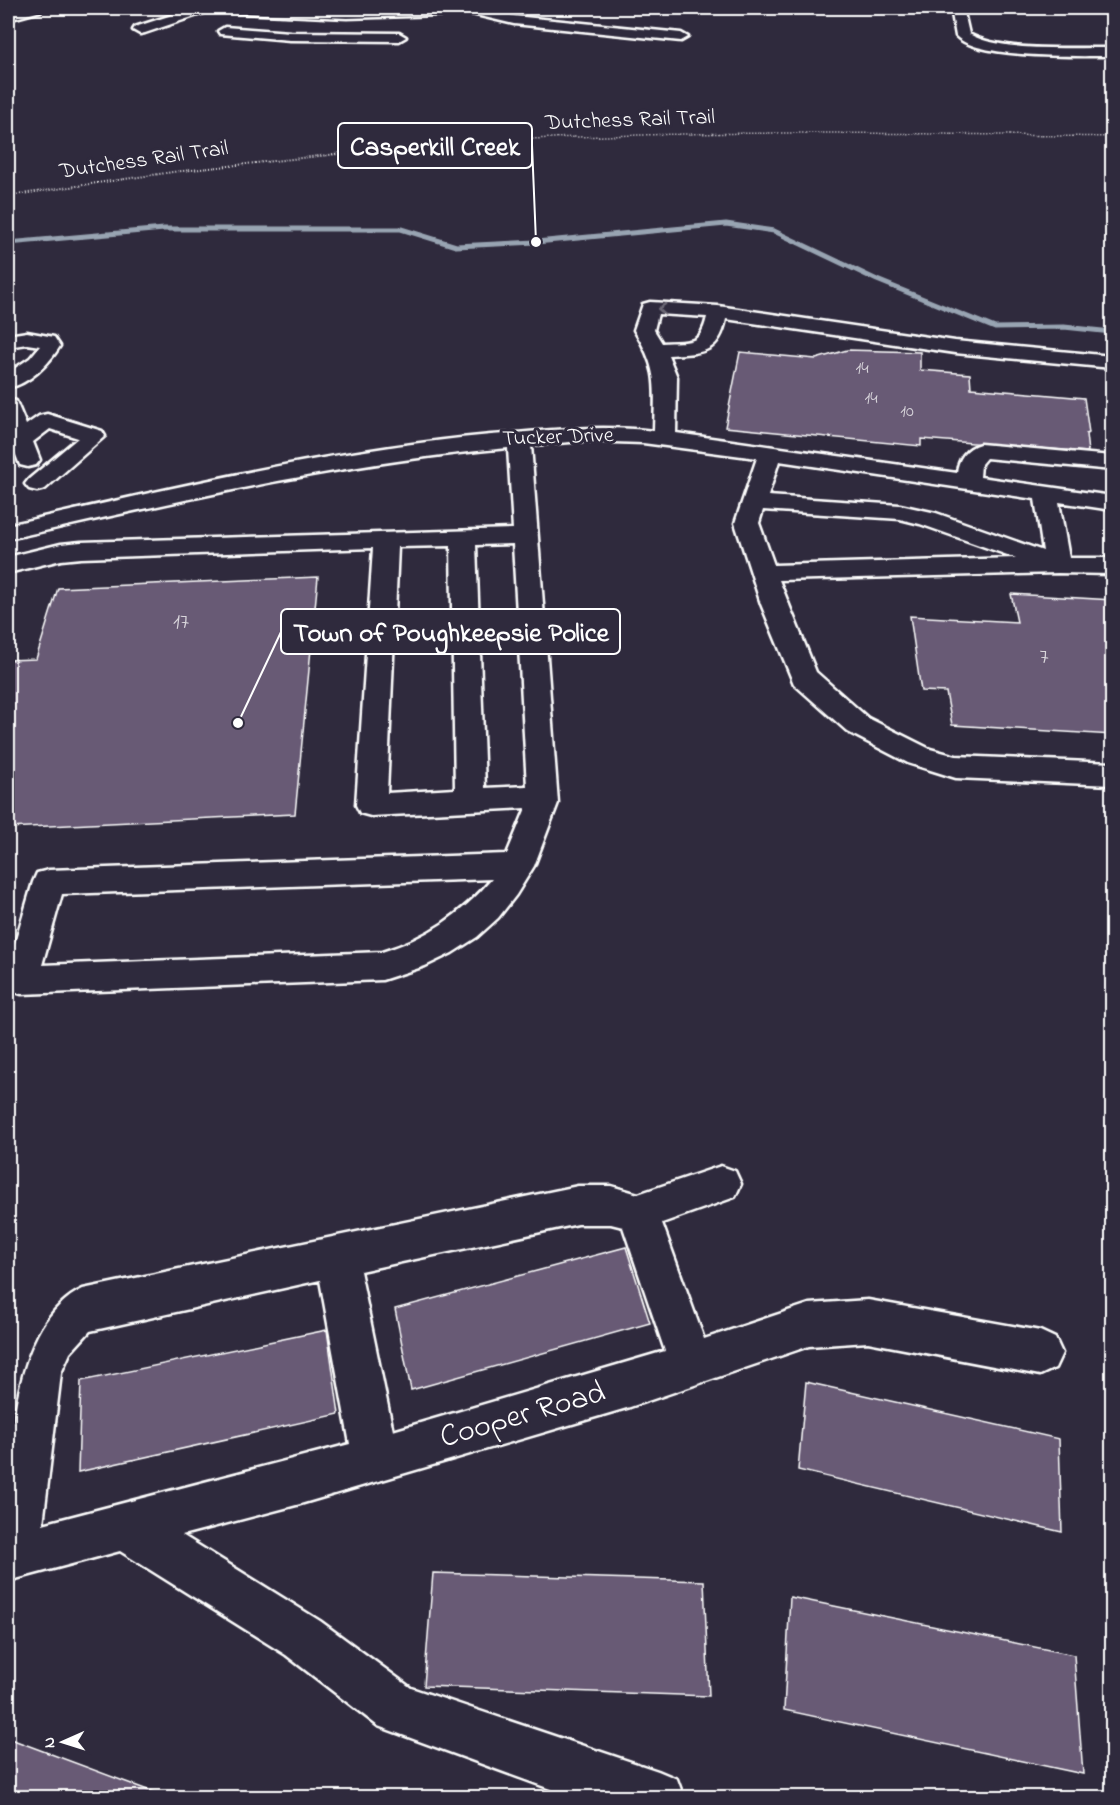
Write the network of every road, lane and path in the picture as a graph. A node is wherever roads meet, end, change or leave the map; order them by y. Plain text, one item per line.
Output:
1 (36, 8) edge
2 (205, 8) edge
3 (222, 8) edge
4 (957, 8) edge
5 (476, 9) edge
6 (362, 11) edge
7 (311, 14) junction
8 (8, 16) edge
9 (140, 30) dead end
10 (225, 32) dead end
11 (290, 36) junction
12 (399, 37) dead end
13 (681, 37) dead end
14 (1113, 52) edge
15 (1113, 137) edge
16 (8, 196) edge
17 (718, 312) junction
18 (8, 340) edge
19 (656, 349) junction
20 (1113, 362) edge
21 (8, 382) edge
22 (8, 406) edge
23 (519, 438) junction
24 (665, 439) junction
25 (20, 440) junction
26 (771, 453) junction
27 (1113, 463) edge
28 (968, 482) junction
29 (37, 484) junction
30 (1046, 494) junction
31 (754, 502) junction
32 (1113, 503) edge
33 (51, 522) junction
34 (8, 532) edge
35 (525, 536) junction
36 (463, 538) junction
37 (386, 541) junction
38 (61, 552) junction
39 (8, 565) edge
40 (1058, 565) junction
41 (1113, 566) edge
42 (764, 573) junction
43 (1113, 774) edge
44 (542, 796) junction
45 (470, 799) junction
46 (518, 866) junction
47 (721, 1184) dead end
48 (638, 1213) junction
49 (336, 1256) junction
50 (1040, 1353) dead end
51 (691, 1364) junction
52 (376, 1460) junction
53 (125, 1527) junction
54 (11, 1556) edge
55 (658, 1797) edge

1 - 8 street
2 - 9 street
3 - 7 street
4 - 14 street
5 - 6 street
5 - 13 street
6 - 7 street
7 - 11 street
10 - 11 street
11 - 12 street
15 - 16 path, Dutchess Rail Trail
17 - 19 street
17 -> 19 street
17 - 20 street
18 - 21 street
19 - 24 street
22 - 25 street
23 - 24 street, Tucker Drive
23 - 33 street, Tucker Drive
23 - 35 street
24 - 26 street, Tucker Drive
25 - 29 street
25 - 29 street
26 - 28 street, Tucker Drive
26 - 31 street
27 - 28 street
28 - 30 street, Tucker Drive
29 - 33 street
30 - 32 street, Tucker Drive
30 - 40 street
31 - 40 street
31 - 42 street
33 - 34 street, Tucker Drive
33 - 38 street
35 - 36 street
35 - 44 street
36 - 37 street
36 - 45 street
37 - 38 street
37 - 45 street
38 - 39 street
40 - 41 street
40 - 42 street
42 - 43 street
44 - 45 street
44 - 46 street
46 - 46 street
47 - 48 street
48 - 49 street
48 - 51 street
49 - 52 street
49 - 54 street
50 - 51 street, Cooper Road
51 - 52 street, Cooper Road
52 - 53 street, Cooper Road
53 - 54 street, Cooper Road
53 - 55 street

